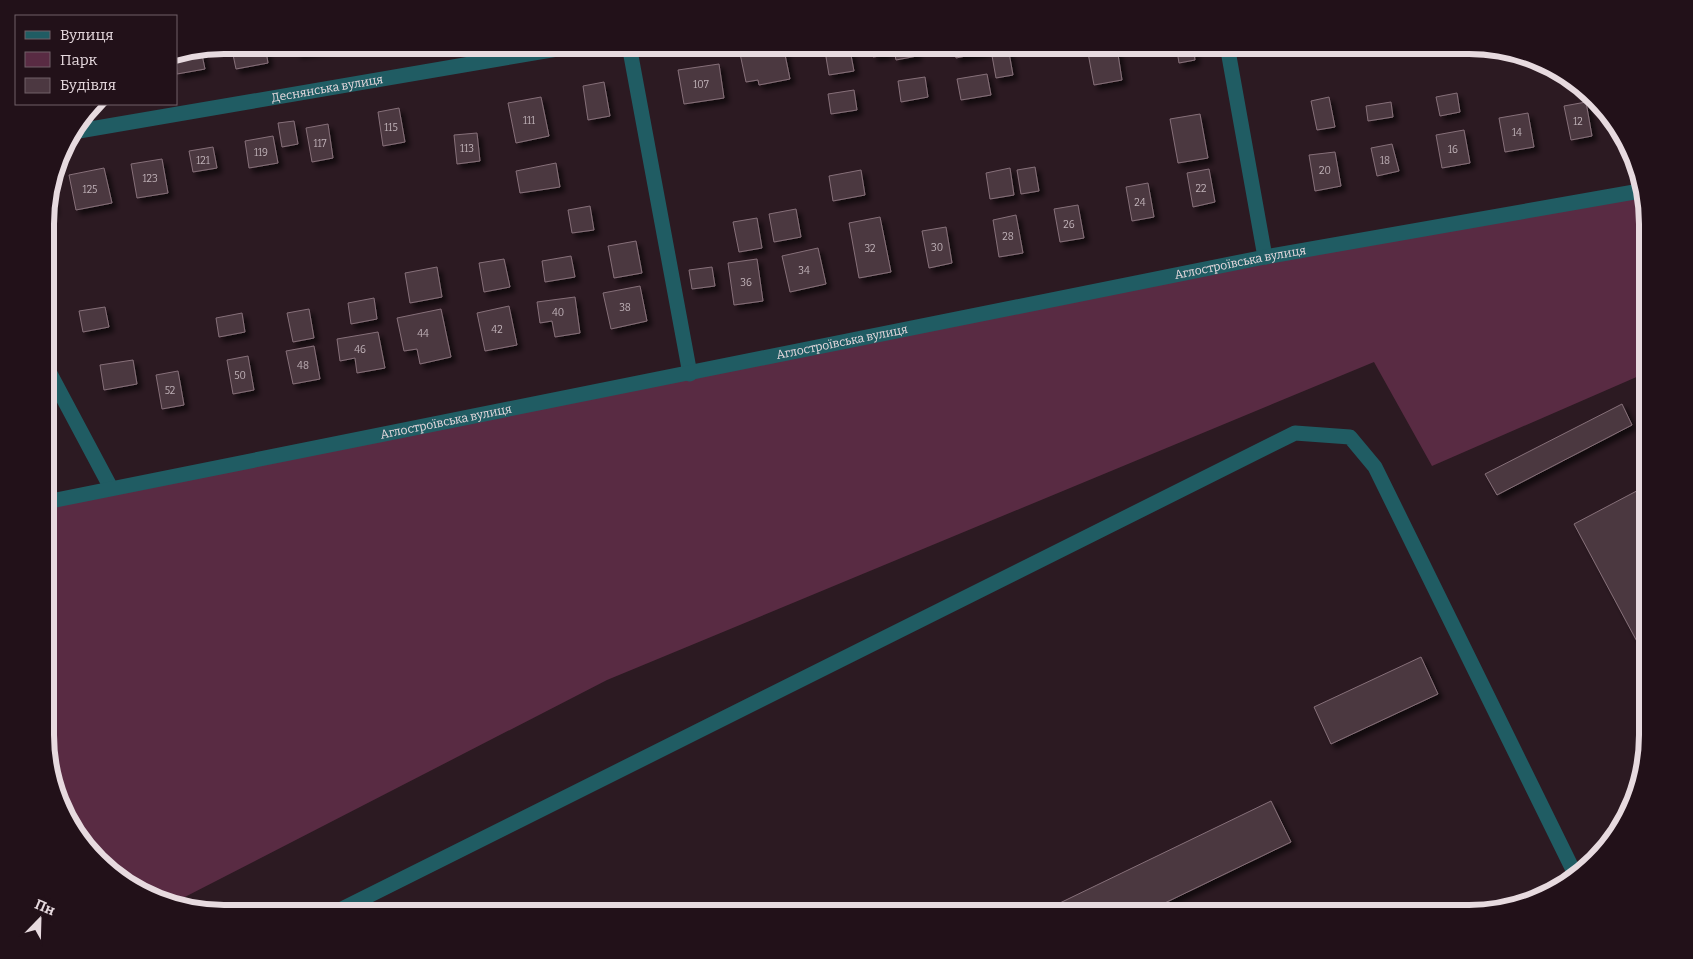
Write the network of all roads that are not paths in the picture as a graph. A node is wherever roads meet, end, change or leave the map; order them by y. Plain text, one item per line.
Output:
1 (528, 54) edge
2 (631, 54) edge
3 (1229, 54) edge
4 (82, 130) edge
5 (1636, 192) edge
6 (1265, 257) junction
7 (690, 374) junction
8 (54, 381) edge
9 (111, 488) junction
10 (54, 500) edge
11 (1573, 870) edge
12 (350, 905) edge

1 - 4 street, Деснянська вулиця
2 - 7 street
3 - 6 street
5 - 6 street, Аглостроївська вулиця
6 - 7 street, Аглостроївська вулиця
7 - 9 street, Аглостроївська вулиця
8 - 9 street
9 - 10 street, Аглостроївська вулиця
11 - 12 street

